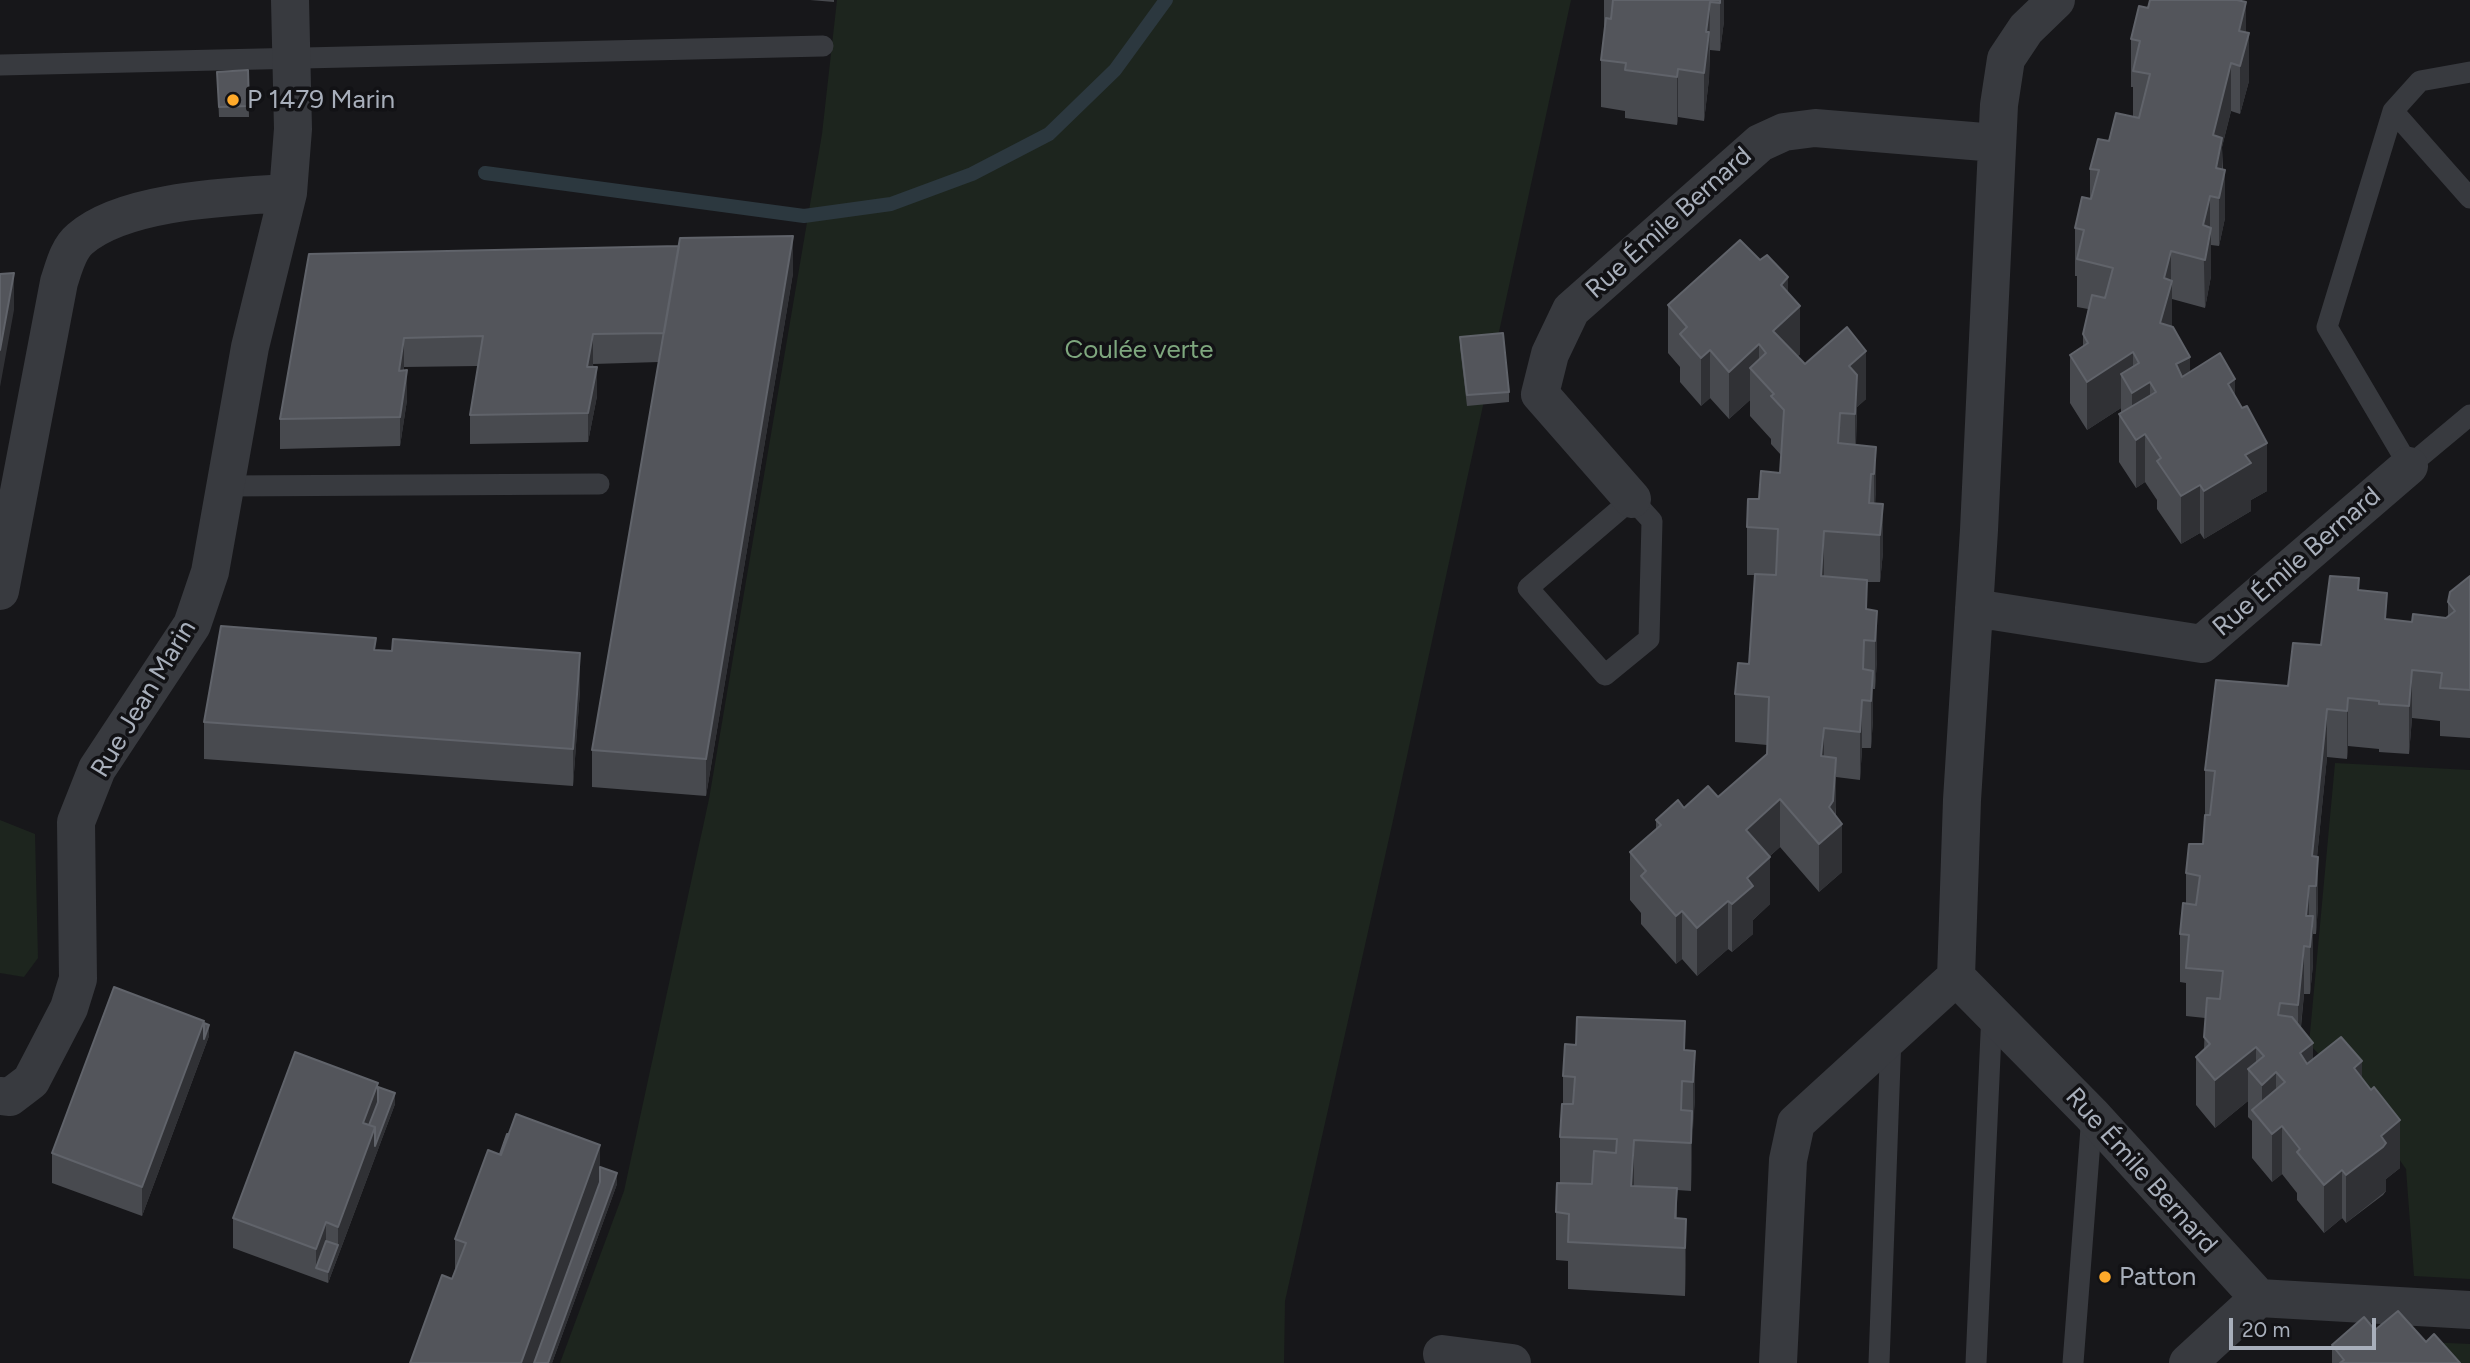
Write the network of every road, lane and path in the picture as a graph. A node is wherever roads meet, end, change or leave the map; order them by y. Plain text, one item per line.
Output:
1 (290, 0) edge
2 (2051, 2) edge
3 (823, 46) dead end
4 (291, 58) junction
5 (0, 65) edge
6 (2470, 72) edge
7 (2393, 111) junction
8 (1996, 143) junction
9 (288, 193) junction
10 (2470, 198) edge
11 (2470, 415) edge
12 (2409, 466) junction
13 (599, 484) dead end
14 (224, 486) junction
15 (1632, 499) junction
16 (0, 591) edge
17 (1974, 608) junction
18 (1956, 977) junction
19 (1992, 1012) junction
20 (1891, 1036) junction
21 (0, 1096) edge
22 (2092, 1115) junction
23 (2259, 1298) junction
24 (2470, 1310) edge
25 (1442, 1354) dead end
26 (1512, 1363) edge
27 (1778, 1363) edge
28 (1879, 1363) edge
29 (1976, 1363) edge
30 (2073, 1363) edge
31 (2188, 1363) edge

1 - 4 street, Rue Jean Marin
2 - 8 street
3 - 4 lane
4 - 5 lane
4 - 9 street, Rue Jean Marin
6 - 7 lane
7 - 10 lane
7 - 12 lane
8 - 15 street, Rue Émile Bernard
8 - 17 street
9 - 14 street, Rue Jean Marin
9 - 16 street
11 - 12 lane
12 - 17 street, Rue Émile Bernard
13 - 14 lane
14 - 21 street, Rue Jean Marin
15 - 15 lane
17 - 18 street
18 - 19 street, Rue Émile Bernard
18 - 20 street
19 - 22 street, Rue Émile Bernard
19 - 29 lane
20 - 27 street
20 - 28 lane
22 - 23 street, Rue Émile Bernard
22 - 30 lane
23 - 24 street
23 - 31 street
25 - 26 street

